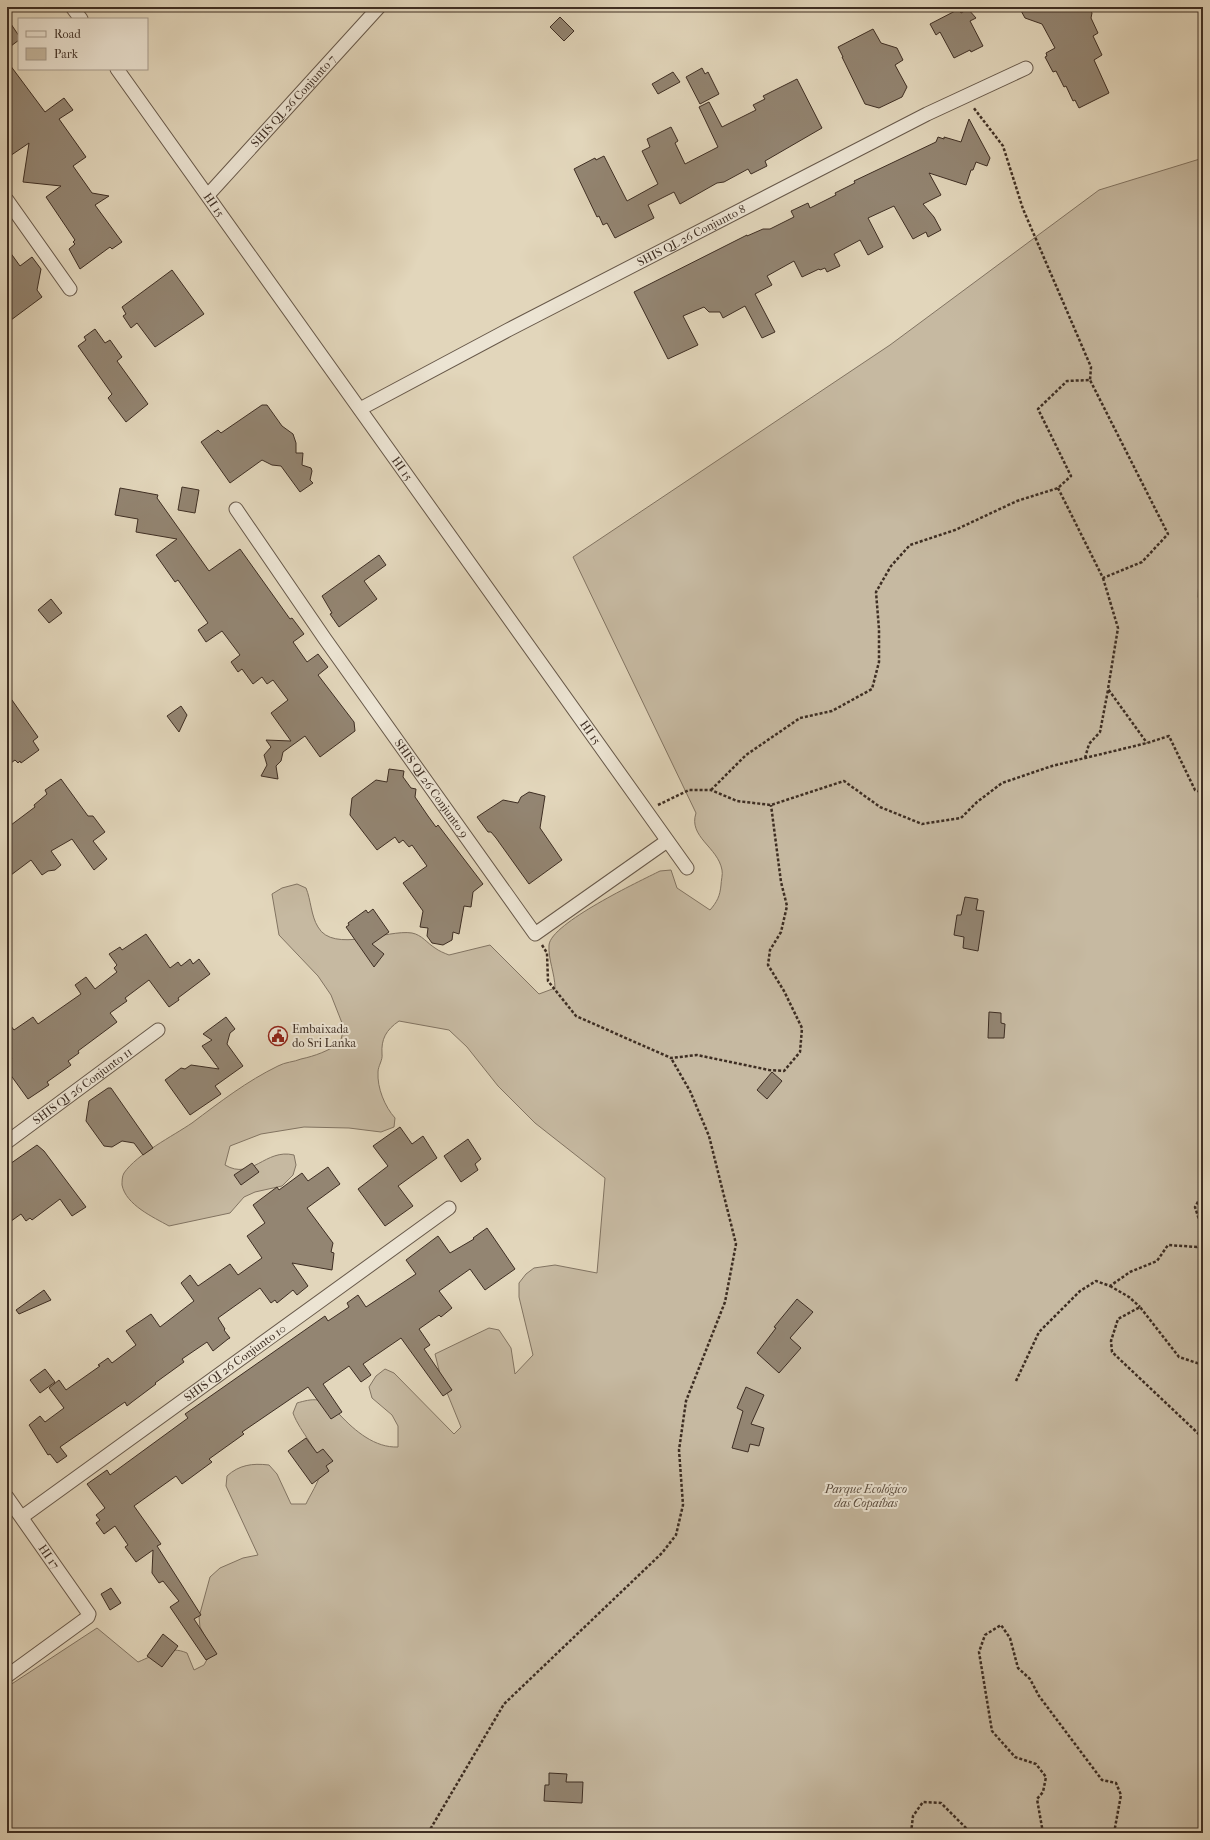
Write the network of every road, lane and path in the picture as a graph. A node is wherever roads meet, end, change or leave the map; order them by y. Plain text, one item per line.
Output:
1 (72, 7) edge
2 (379, 7) edge
3 (80, 18) edge
4 (1026, 68) dead end
5 (118, 70) edge
6 (964, 96) junction
7 (208, 196) junction
8 (7, 200) edge
9 (70, 289) dead end
10 (1090, 380) junction
11 (360, 409) junction
12 (1058, 488) junction
13 (236, 509) dead end
14 (1103, 578) junction
15 (1108, 689) junction
16 (1147, 743) junction
17 (1085, 758) junction
18 (711, 790) junction
19 (1203, 793) edge
20 (771, 805) junction
21 (646, 811) junction
22 (667, 841) junction
23 (687, 868) dead end
24 (535, 934) junction
25 (158, 1030) dead end
26 (671, 1058) junction
27 (7, 1142) edge
28 (1203, 1193) edge
29 (448, 1208) dead end
30 (1203, 1232) edge
31 (1203, 1244) edge
32 (1110, 1286) junction
33 (1140, 1307) junction
34 (1203, 1365) edge
35 (1016, 1381) dead end
36 (1203, 1438) edge
37 (7, 1497) edge
38 (22, 1517) junction
39 (7, 1676) edge
40 (428, 1833) edge
41 (911, 1833) edge
42 (971, 1833) edge
43 (1043, 1833) edge
44 (1114, 1833) edge

1 - 3 street
2 - 7 street, SHIS QL 26 Conjunto 7
4 - 6 street, SHIS QL 26 Conjunto 8
5 - 7 street, HI 15
6 - 10 path
6 - 11 street, SHIS QL 26 Conjunto 8
7 - 11 street, HI 15
8 - 9 street
10 - 12 path
10 - 14 path
11 - 21 street, HI 15
12 - 14 path
12 - 18 path
13 - 24 street, SHIS QI 26 Conjunto 9
14 - 15 path
15 - 16 path
15 - 17 path
16 - 17 path
16 - 19 path
17 - 20 path
18 - 20 path
18 - 21 path
20 - 26 path
21 - 22 street, HI 15
22 - 23 street, HI 15
22 - 24 street
24 - 26 path
25 - 27 street, SHIS QI 26 Conjunto 11
26 - 40 path
28 - 30 path
29 - 38 street, SHIS QI 26 Conjunto 10
31 - 32 path
32 - 33 path
32 - 35 path
33 - 34 path
33 - 36 path
37 - 38 street, HI 17
38 - 39 street, HI 17
41 - 42 path
43 - 44 path

